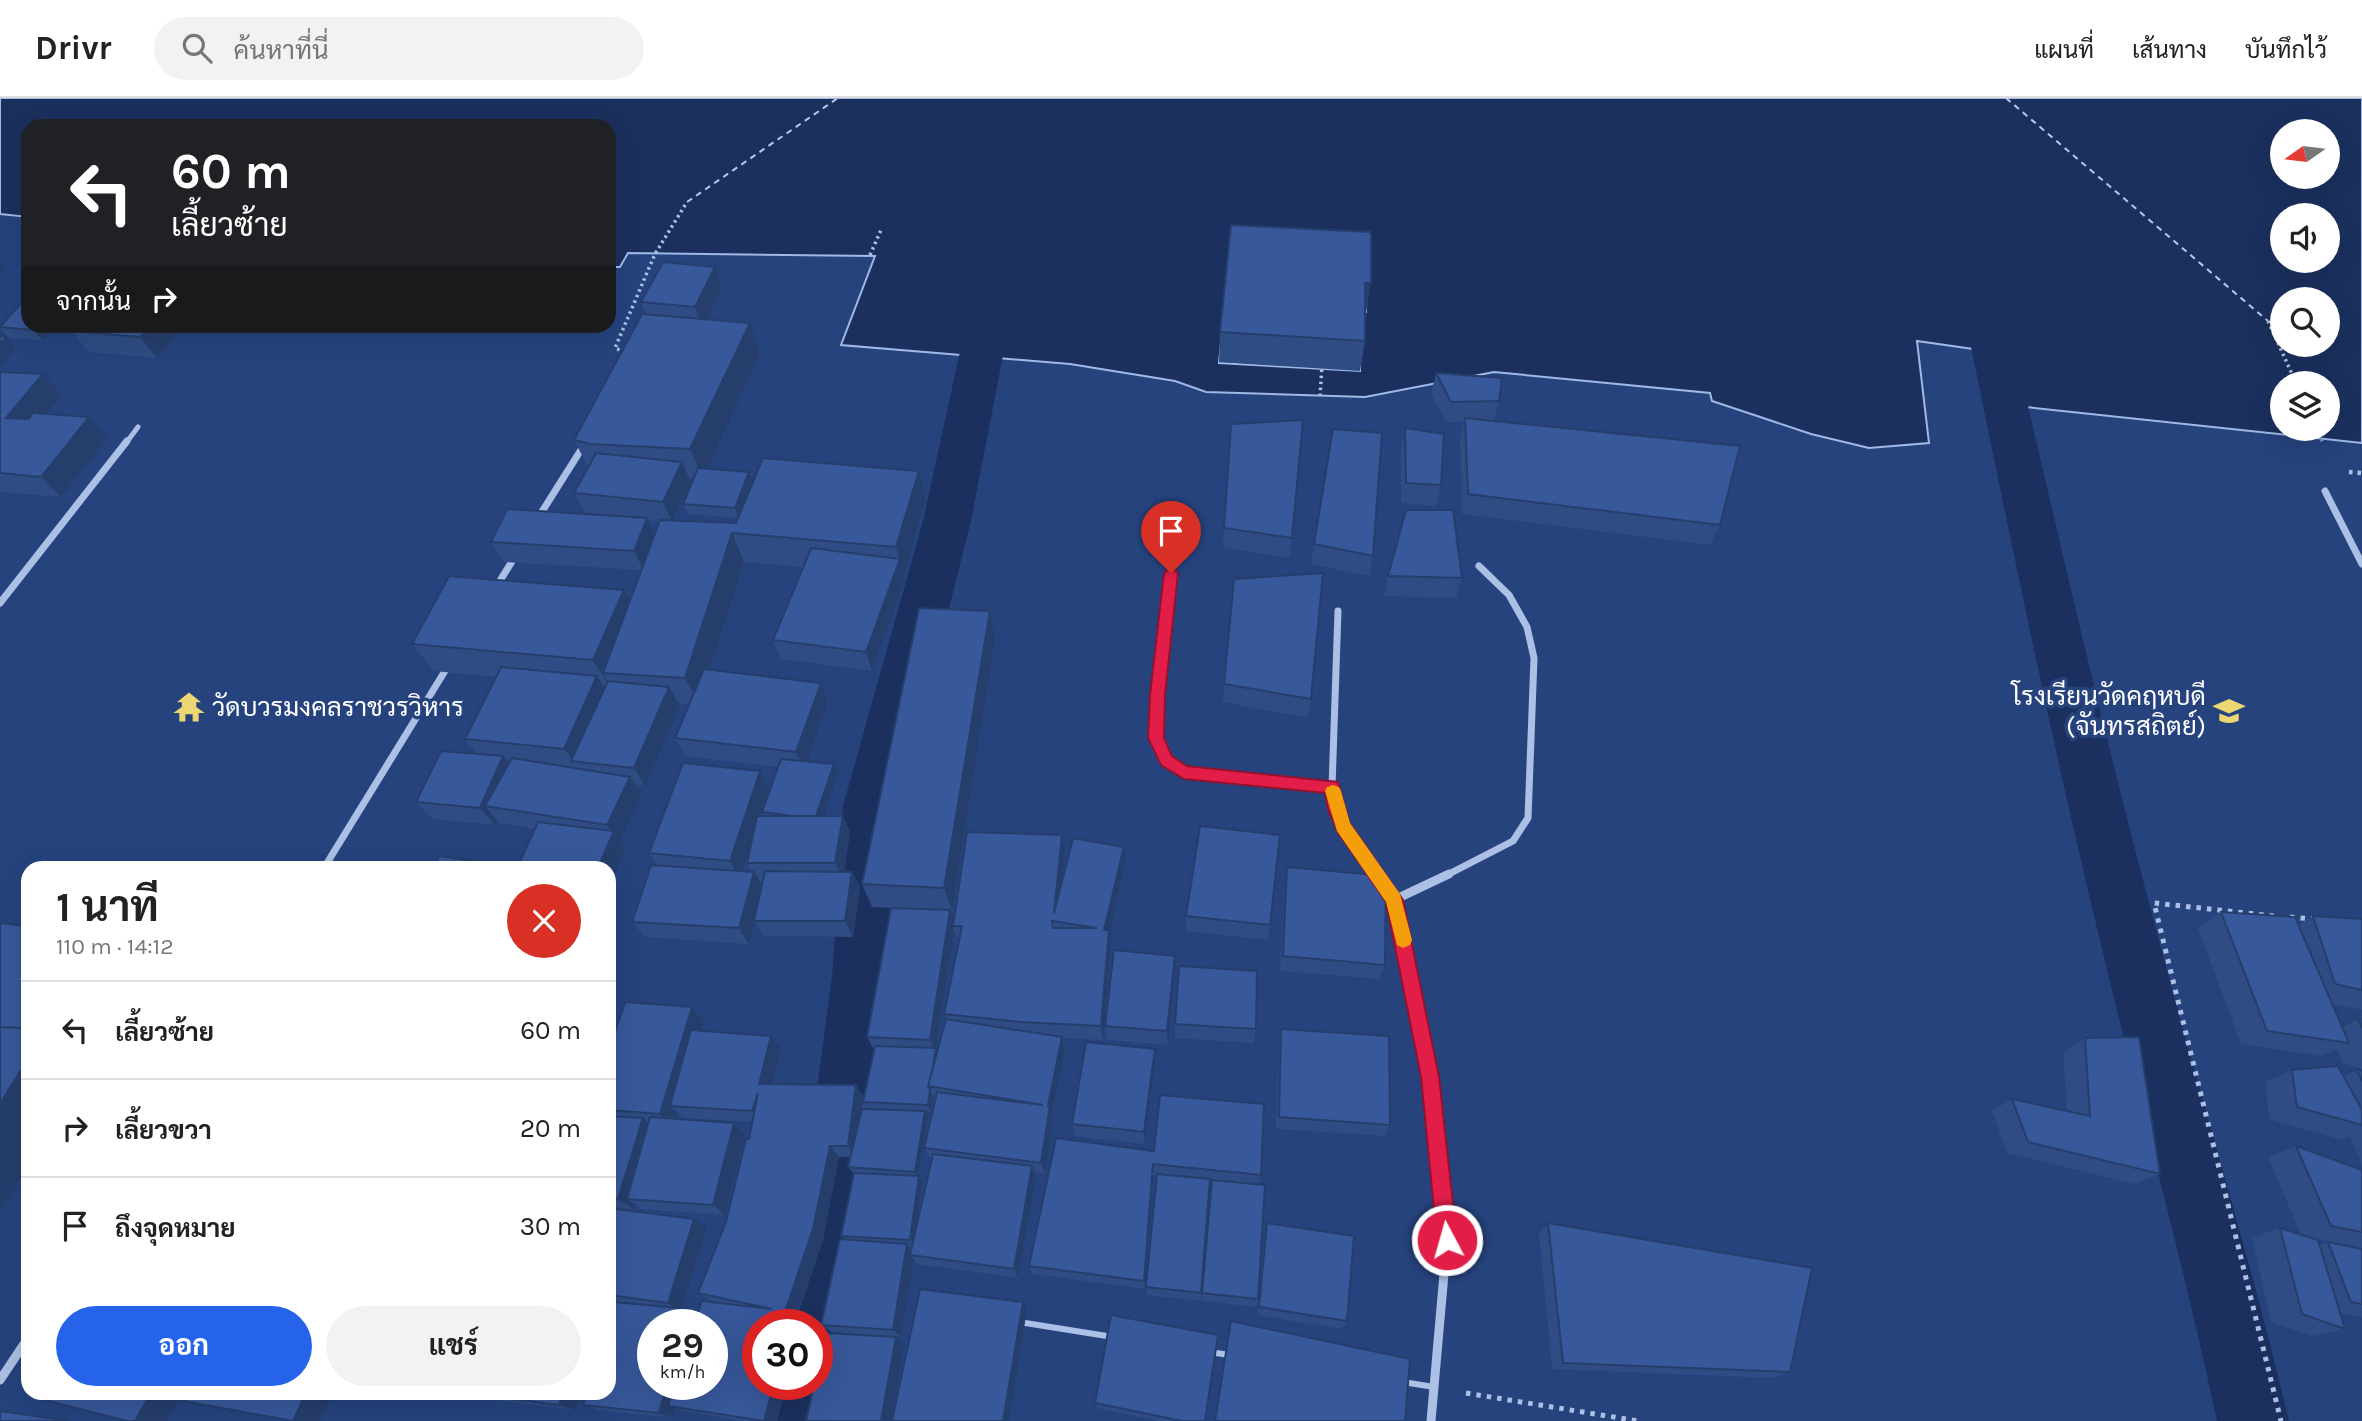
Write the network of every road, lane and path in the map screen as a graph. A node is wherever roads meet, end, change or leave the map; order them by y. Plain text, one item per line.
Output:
1 (687, 202) dead end
2 (881, 230) dead end
3 (870, 255) dead end
4 (2268, 321) dead end
5 (626, 352) edge
6 (1322, 355) edge
7 (2291, 371) edge
8 (1320, 396) dead end
9 (138, 427) dead end
10 (589, 437) edge
11 (2325, 491) dead end
12 (1176, 524) dead end
13 (533, 528) edge
14 (519, 550) edge
15 (2362, 564) edge
16 (1479, 566) dead end
17 (491, 596) edge
18 (0, 603) edge
19 (1338, 611) dead end
20 (454, 655) edge
21 (1332, 787) junction
22 (328, 861) edge
23 (1394, 900) junction
24 (2320, 920) edge
25 (1009, 1320) edge
26 (1118, 1338) edge
27 (21, 1348) edge
28 (1201, 1351) edge
29 (1242, 1357) edge
30 (0, 1380) edge
31 (1393, 1381) edge
32 (1434, 1387) junction
33 (1431, 1421) edge
34 (1638, 1421) edge
35 (2281, 1421) edge

1 - 5 path
2 - 3 path
4 - 7 path
6 - 8 path
9 - 18 street
10 - 13 street
11 - 15 street
12 - 21 lane
14 - 17 street
16 - 23 street
19 - 21 street
20 - 22 street
21 - 23 street
23 - 32 street
24 - 35 path
25 - 26 lane
27 - 30 street
28 - 29 lane
31 - 32 lane
32 - 33 street
32 - 34 path

